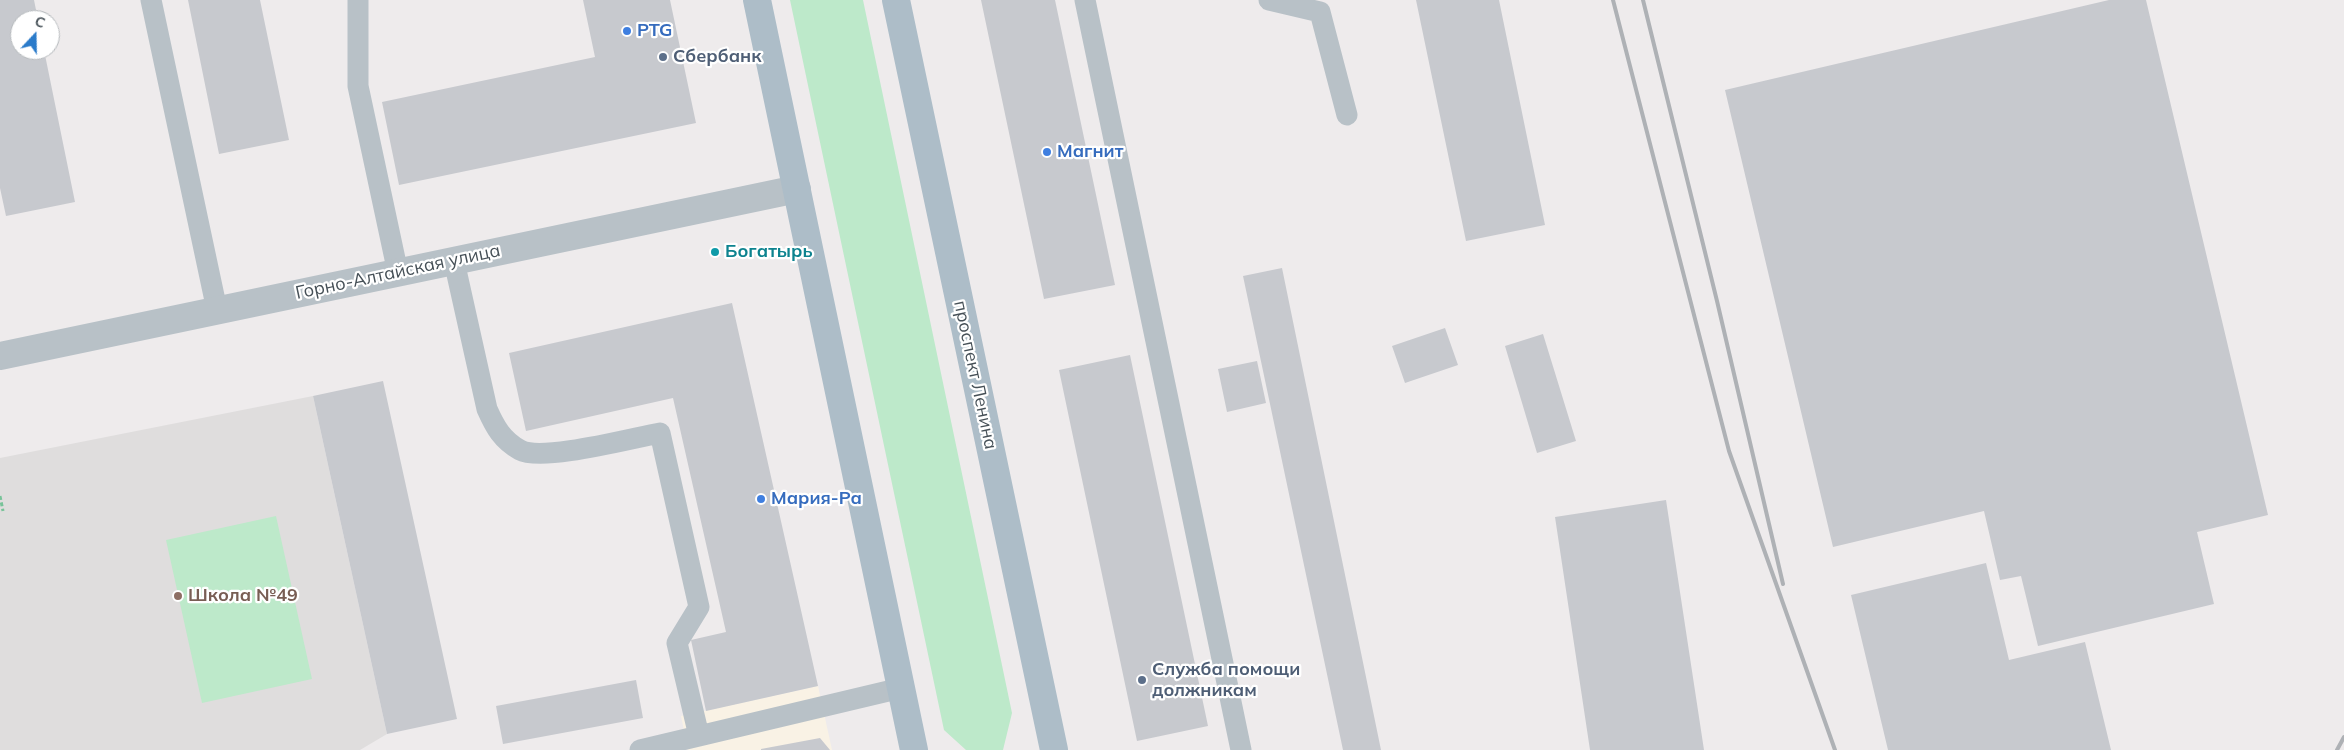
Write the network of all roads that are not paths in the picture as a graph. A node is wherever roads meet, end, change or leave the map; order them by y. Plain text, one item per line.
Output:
1 (151, 0) edge
2 (358, 0) edge
3 (757, 0) edge
4 (896, 0) edge
5 (1085, 0) edge
6 (1270, 0) edge
7 (1347, 115) dead end
8 (797, 189) junction
9 (454, 261) junction
10 (398, 273) junction
11 (217, 310) junction
12 (0, 356) edge
13 (901, 688) junction
14 (699, 736) junction
15 (640, 750) edge
16 (914, 750) edge
17 (1054, 750) edge
18 (1241, 750) edge

1 - 11 lane
2 - 10 lane
3 - 8 main road
4 - 17 main road, проспект Ленина
5 - 18 lane
6 - 7 lane
8 - 9 street, Горно-Алтайская улица
8 - 13 main road
9 - 10 street, Горно-Алтайская улица
9 - 14 lane
10 - 11 street, Горно-Алтайская улица
11 - 12 street, Горно-Алтайская улица
13 - 14 lane
13 - 16 main road
14 - 15 lane

